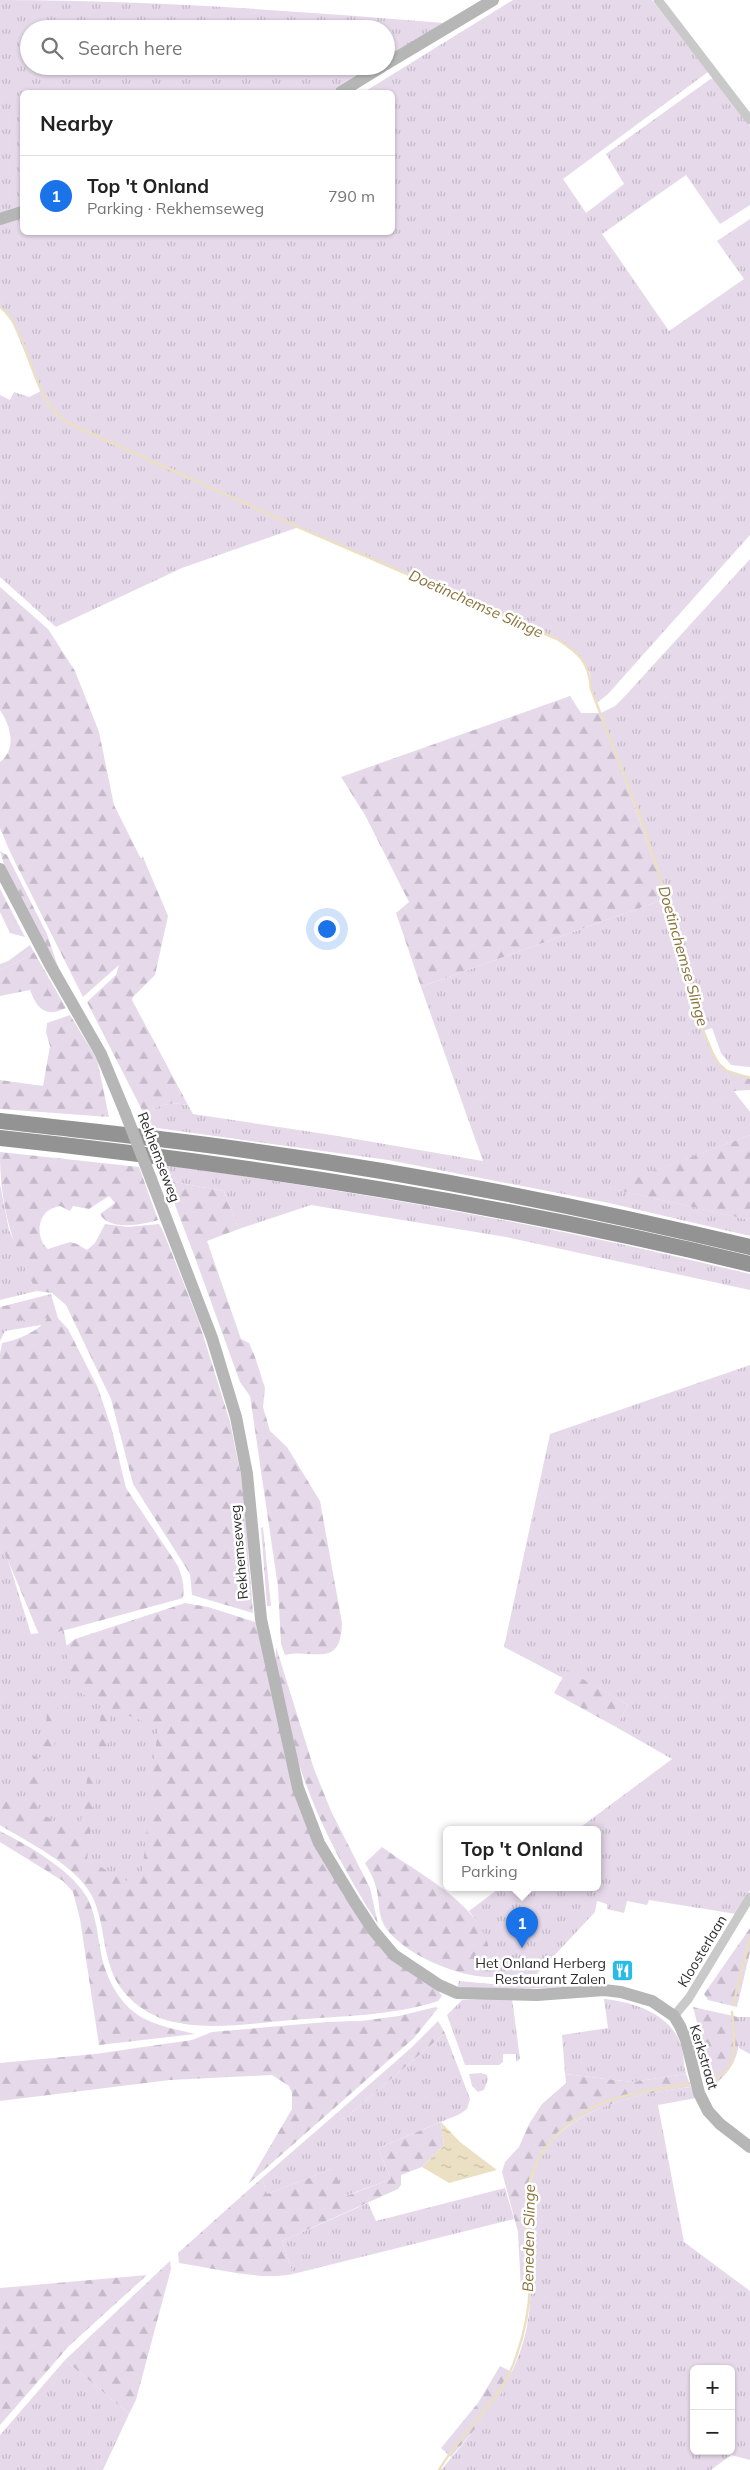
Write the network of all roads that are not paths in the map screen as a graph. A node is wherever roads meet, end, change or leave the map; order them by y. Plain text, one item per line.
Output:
1 (493, 0) edge
2 (658, 0) edge
3 (395, 59) edge
4 (369, 75) edge
5 (344, 90) edge
6 (750, 120) edge
7 (20, 213) edge
8 (0, 219) edge
9 (0, 868) edge
10 (0, 1122) edge
11 (0, 1138) edge
12 (750, 1247) edge
13 (750, 1264) edge
14 (750, 1897) edge
15 (674, 2016) junction
16 (750, 2147) edge

1 - 3 street
2 - 6 street
4 - 5 street
7 - 8 street
9 - 15 street, Rekhemseweg, bridge
10 - 12 highway
11 - 13 highway
14 - 15 street, Kloosterlaan
15 - 16 street, Kerkstraat

